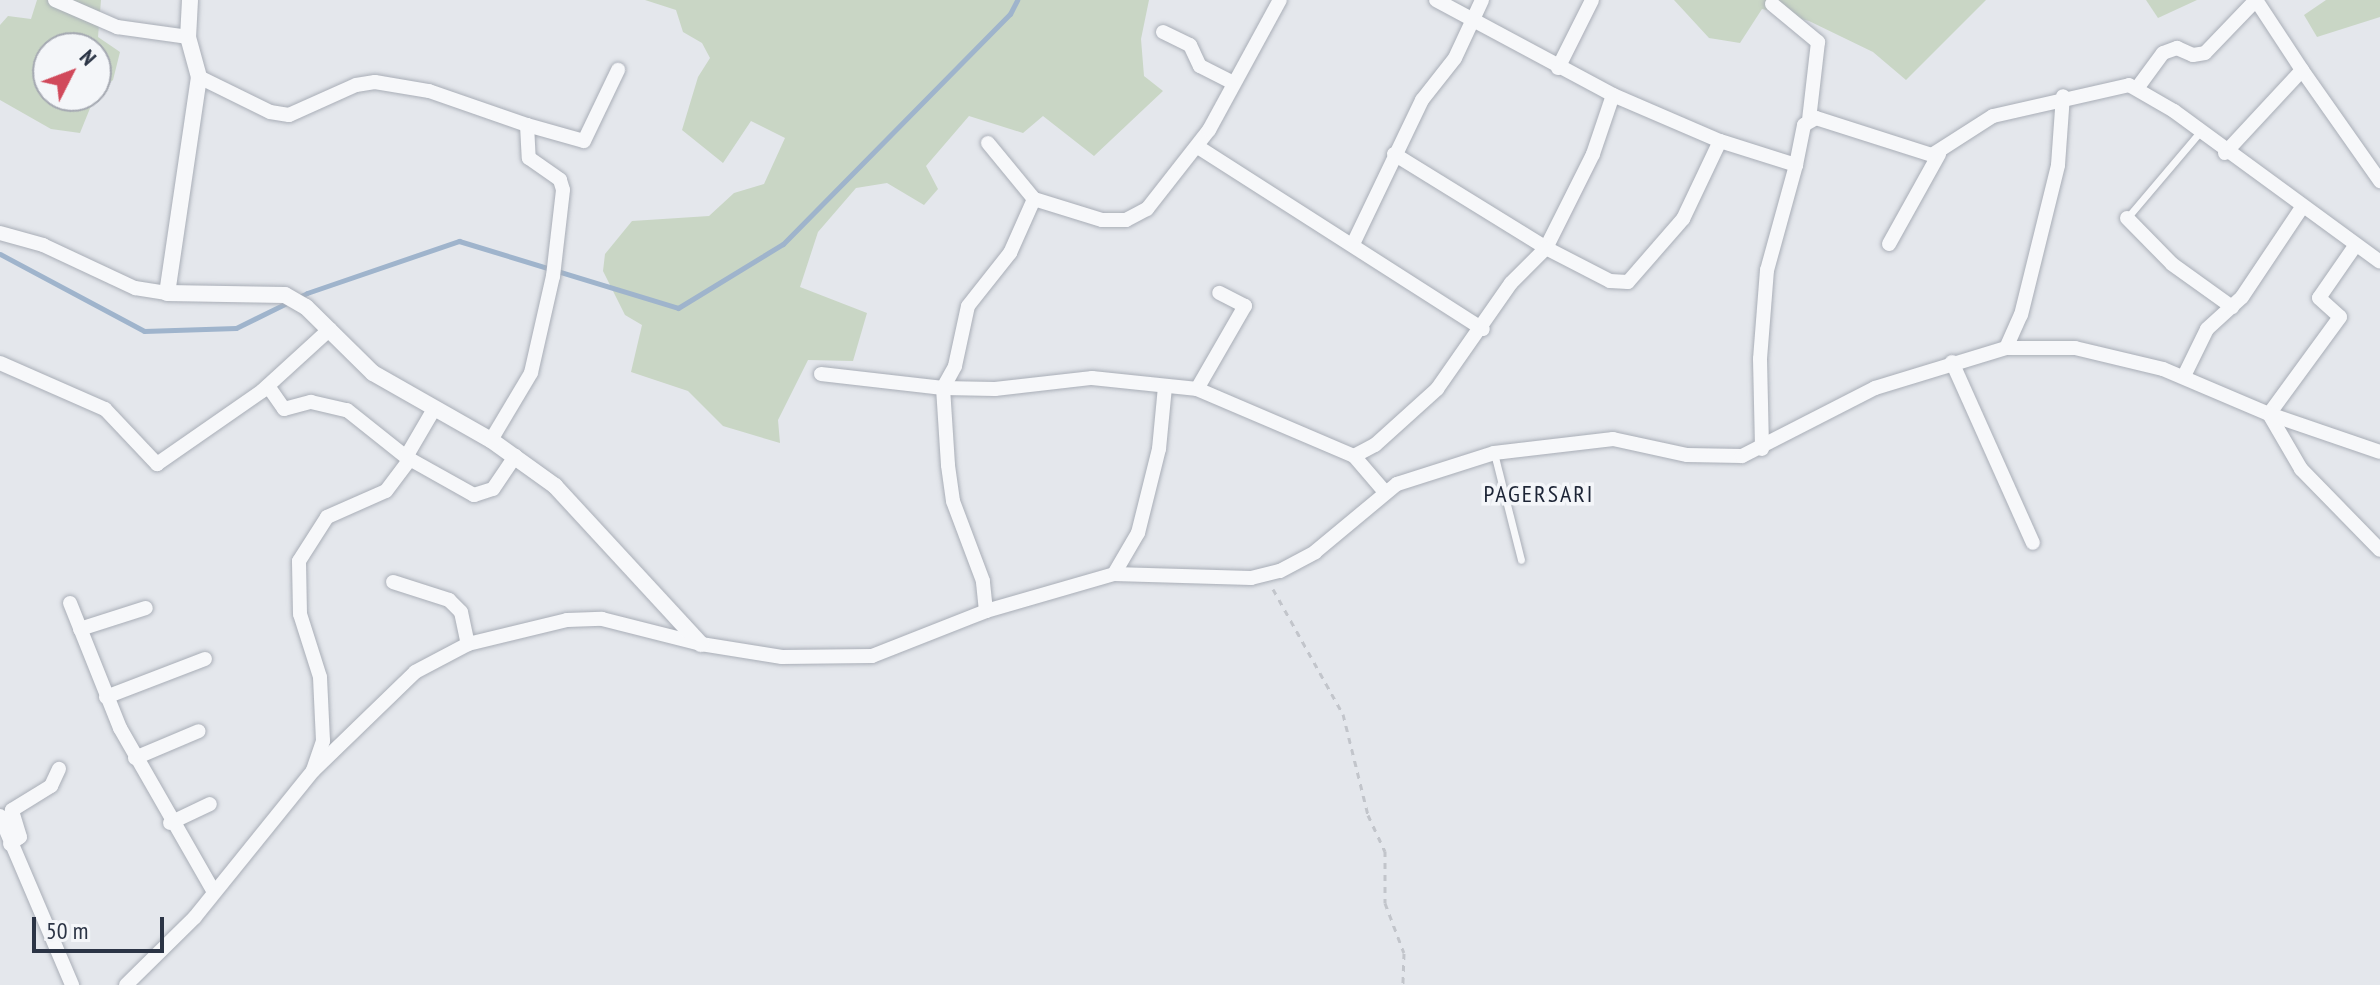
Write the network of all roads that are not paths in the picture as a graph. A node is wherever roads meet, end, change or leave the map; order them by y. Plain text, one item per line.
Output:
1 (55, 0) edge
2 (190, 0) edge
3 (1280, 0) edge
4 (1436, 0) edge
5 (1482, 0) edge
6 (1592, 0) edge
7 (2256, 0) edge
8 (1772, 4) dead end
9 (1473, 19) junction
10 (1163, 32) dead end
11 (188, 37) junction
12 (1558, 68) junction
13 (618, 70) dead end
14 (2302, 70) junction
15 (199, 77) junction
16 (1233, 83) junction
17 (2138, 87) junction
18 (1613, 95) junction
19 (2063, 96) junction
20 (1809, 120) junction
21 (527, 125) junction
22 (2200, 132) junction
23 (1720, 141) junction
24 (988, 143) dead end
25 (1198, 147) junction
26 (2225, 153) junction
27 (1394, 154) junction
28 (1939, 154) junction
29 (1796, 165) junction
30 (2380, 181) edge
31 (1034, 199) junction
32 (2301, 209) junction
33 (2127, 218) joint
34 (0, 233) edge
35 (1353, 244) junction
36 (1889, 244) dead end
37 (2355, 246) junction
38 (1546, 248) junction
39 (2380, 262) edge
40 (167, 293) junction
41 (1219, 293) dead end
42 (2232, 307) junction
43 (330, 329) junction
44 (1483, 329) junction
45 (2006, 348) junction
46 (1952, 362) junction
47 (0, 363) edge
48 (821, 374) dead end
49 (2184, 376) junction
50 (268, 386) junction
51 (1165, 387) junction
52 (943, 388) junction
53 (1197, 389) junction
54 (434, 409) junction
55 (2269, 414) junction
56 (491, 440) junction
57 (1762, 449) junction
58 (2380, 452) edge
59 (1494, 453) junction
60 (515, 456) junction
61 (1354, 456) junction
62 (408, 458) junction
63 (1385, 492) junction
64 (2033, 543) dead end
65 (2380, 550) edge
66 (1521, 560) dead end
67 (1114, 574) junction
68 (393, 582) dead end
69 (70, 603) dead end
70 (146, 608) dead end
71 (986, 611) junction
72 (80, 629) junction
73 (468, 644) junction
74 (701, 644) junction
75 (205, 659) dead end
76 (106, 697) junction
77 (199, 731) dead end
78 (135, 758) junction
79 (59, 769) dead end
80 (313, 771) junction
81 (210, 804) dead end
82 (0, 816) edge
83 (170, 823) junction
84 (10, 844) junction
85 (214, 892) junction
86 (72, 985) edge
87 (126, 985) edge

1 - 11 street
2 - 11 street
3 - 16 street
4 - 9 street
5 - 9 street
6 - 12 street
7 - 14 street
7 - 17 street
8 - 20 street
9 - 12 street
9 - 27 street
10 - 16 street
11 - 15 street
12 - 18 street
13 - 21 street
14 - 26 street
14 - 30 street
15 - 21 street
15 - 40 street
16 - 25 street
17 - 19 street
17 - 22 street
18 - 23 street
18 - 38 street
19 - 28 street
19 - 45 street
20 - 28 street
20 - 29 street
21 - 56 street
22 - 26 street
22 - 33 lane
23 - 29 street
23 - 38 street
24 - 31 street
25 - 31 street
25 - 35 street
26 - 32 street
27 - 35 street
27 - 38 street
28 - 36 street
29 - 57 street
31 - 52 street
32 - 37 street
32 - 42 street
33 - 42 street
34 - 40 street
35 - 44 street
37 - 39 street
37 - 55 street
38 - 44 street
40 - 43 street
41 - 53 street
42 - 49 street
43 - 50 street
43 - 54 street
44 - 61 street
45 - 46 street
45 - 49 street
46 - 57 street
46 - 64 street
47 - 50 street
48 - 52 street
49 - 55 street
50 - 62 street
51 - 52 street
51 - 53 street
51 - 67 street
52 - 71 street
53 - 61 street
54 - 56 street
54 - 62 street
55 - 58 street
55 - 65 street
56 - 60 street
57 - 59 street
59 - 63 street
59 - 66 lane
60 - 62 street
60 - 74 street
61 - 63 street
62 - 80 street
63 - 67 street
67 - 71 street
68 - 73 street
69 - 72 street
70 - 72 street
71 - 74 street
72 - 76 street
73 - 74 street
73 - 80 street
75 - 76 street
76 - 78 street
77 - 78 street
78 - 83 street
79 - 84 street
80 - 85 street
81 - 83 street
82 - 84 street
83 - 85 street
84 - 86 street
85 - 87 street

